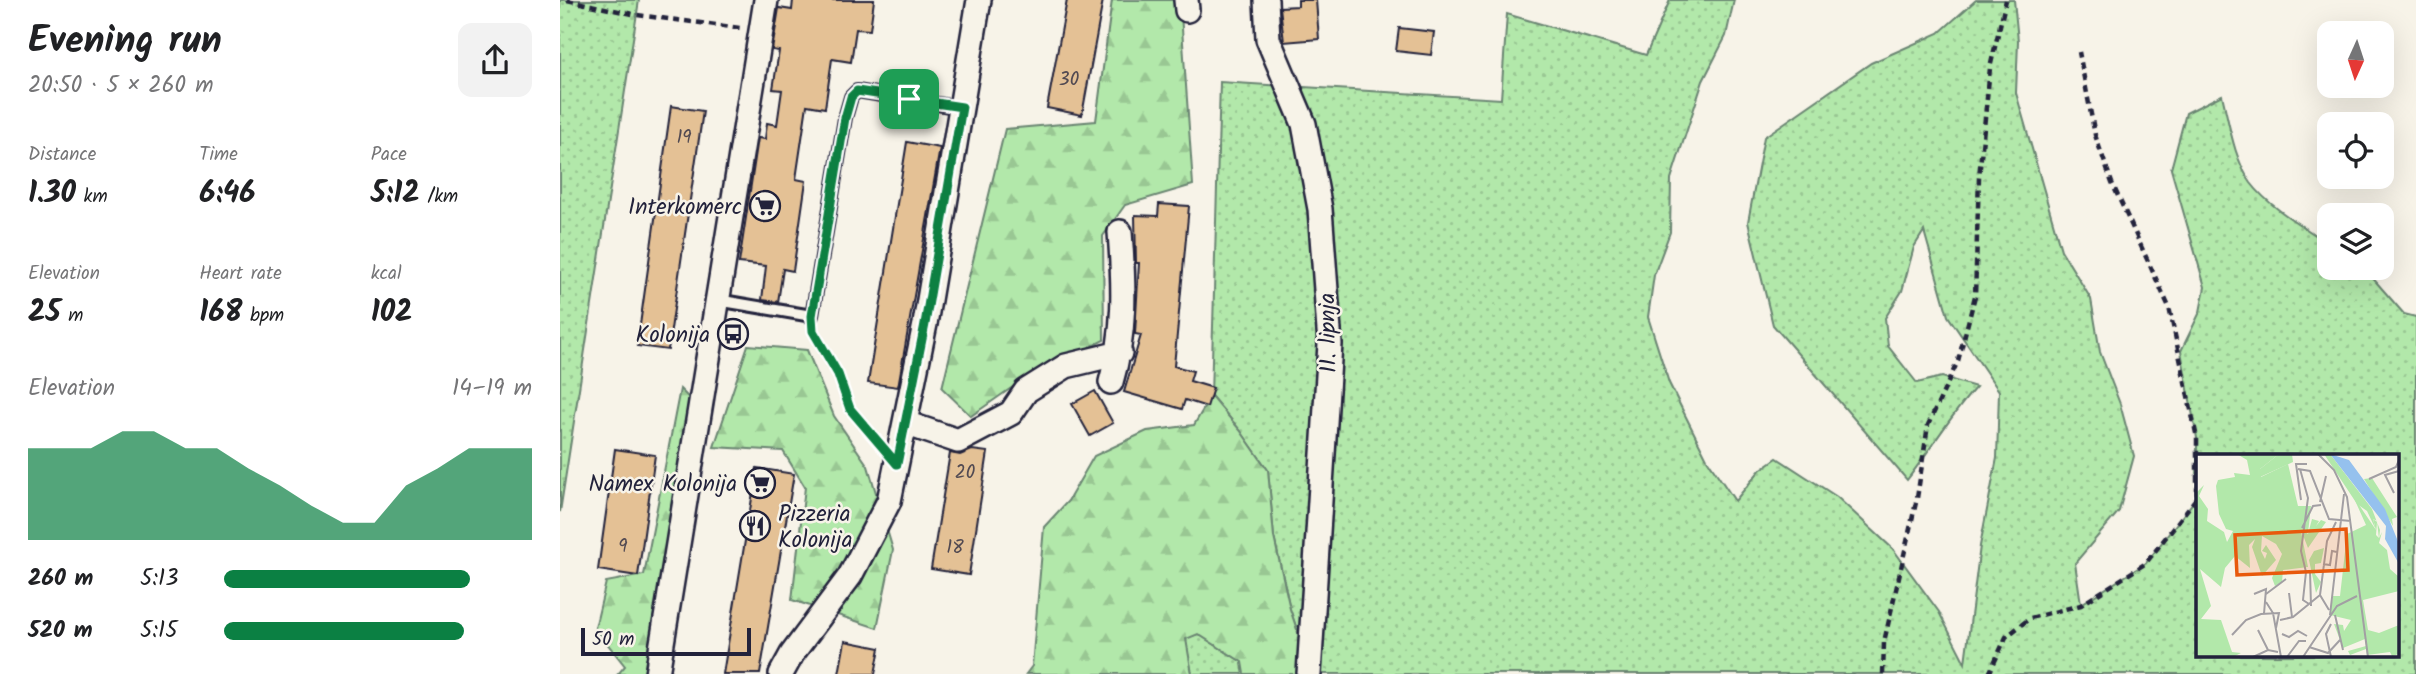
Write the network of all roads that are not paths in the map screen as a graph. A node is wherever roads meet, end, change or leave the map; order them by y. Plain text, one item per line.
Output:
1 (766, 0) edge
2 (979, 0) edge
3 (1266, 0) edge
4 (962, 107) junction
5 (1119, 232) dead end
6 (717, 300) junction
7 (1119, 353) junction
8 (1111, 382) dead end
9 (905, 423) junction
10 (657, 674) edge
11 (782, 674) edge
12 (1309, 674) edge

1 - 6 street
2 - 4 street
3 - 12 street, 11. lipnja
4 - 6 lane
4 - 9 street
5 - 7 street
6 - 10 street
7 - 8 street
7 - 9 street
9 - 11 street

